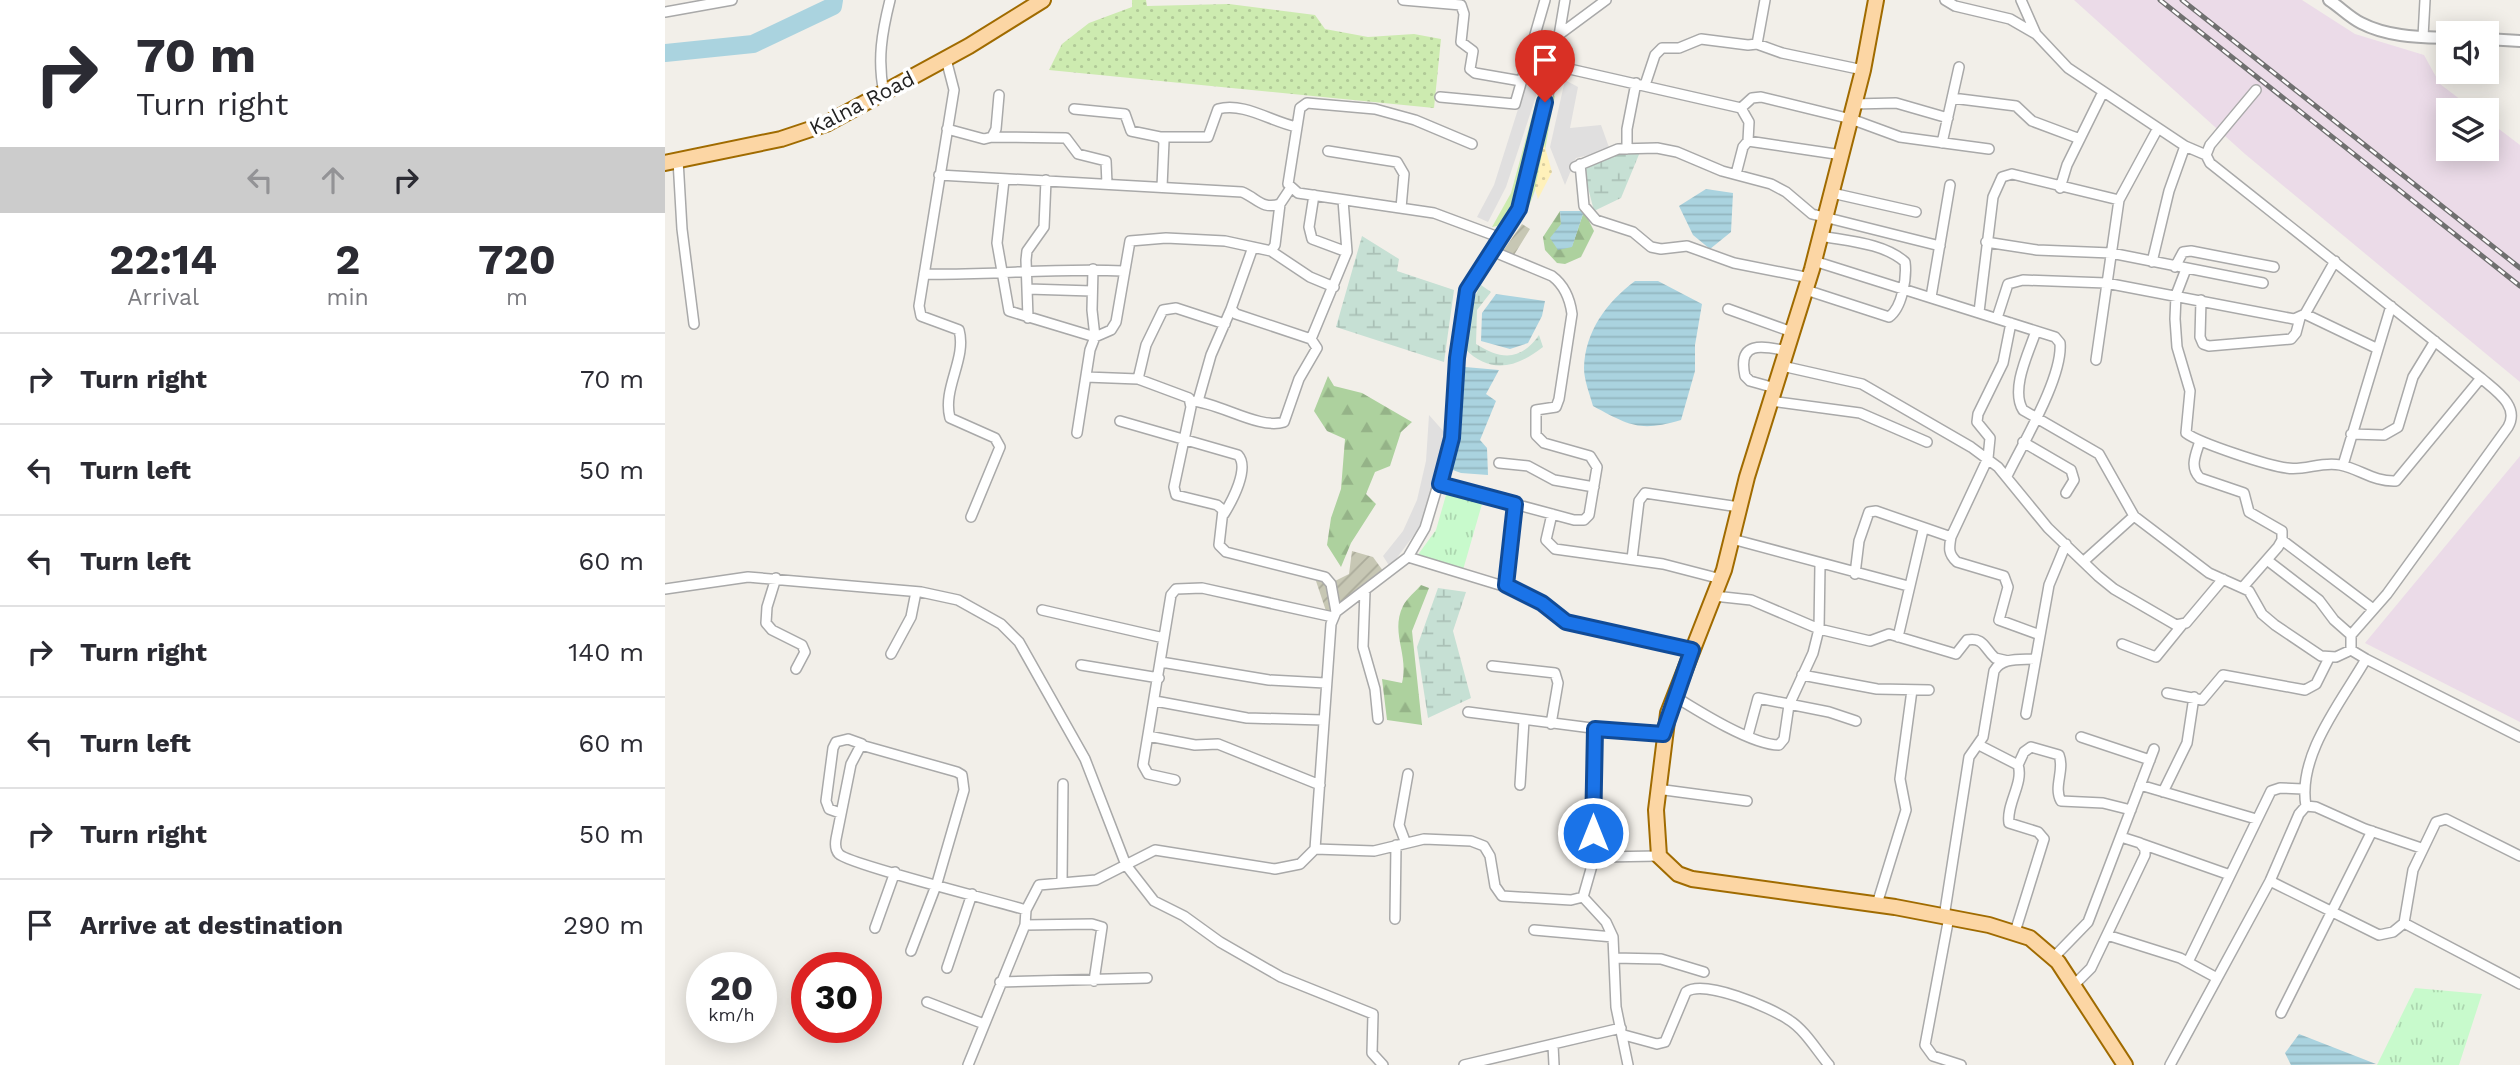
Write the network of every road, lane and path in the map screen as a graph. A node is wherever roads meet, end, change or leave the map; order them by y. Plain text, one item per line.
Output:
1 (732, 0) edge
2 (890, 0) edge
3 (1043, 0) edge
4 (1403, 0) edge
5 (1545, 0) edge
6 (1565, 0) edge
7 (1606, 0) edge
8 (1765, 0) edge
9 (1877, 0) edge
10 (1945, 0) edge
11 (2021, 0) edge
12 (2329, 0) edge
13 (2425, 0) edge
14 (665, 12) edge
15 (1560, 34) junction
16 (2036, 34) junction
17 (2423, 37) junction
18 (2436, 38) edge
19 (2499, 40) edge
20 (2520, 41) edge
21 (1757, 44) junction
22 (946, 59) junction
23 (1552, 65) junction
24 (1959, 67) dead end
25 (1863, 70) junction
26 (1521, 80) junction
27 (1640, 84) junction
28 (2256, 90) dead end
29 (2103, 92) junction
30 (884, 93) junction
31 (999, 96) dead end
32 (1440, 97) dead end
33 (1952, 98) junction
34 (1741, 108) junction
35 (1075, 109) dead end
36 (1853, 112) junction
37 (1948, 118) junction
38 (1297, 127) junction
39 (2158, 128) junction
40 (947, 129) junction
41 (992, 137) junction
42 (1160, 137) junction
43 (2080, 139) junction
44 (1748, 141) junction
45 (1943, 143) junction
46 (1472, 144) dead end
47 (2185, 146) junction
48 (1627, 149) junction
49 (1989, 149) dead end
50 (1328, 151) dead end
51 (1842, 155) junction
52 (2206, 155) junction
53 (671, 161) edge
54 (1736, 174) junction
55 (939, 175) junction
56 (1004, 180) junction
57 (1046, 180) junction
58 (1107, 184) junction
59 (1950, 185) dead end
60 (1162, 187) junction
61 (2060, 188) junction
62 (1290, 189) junction
63 (1832, 193) junction
64 (1314, 195) junction
65 (1343, 200) junction
66 (2119, 200) junction
67 (1280, 204) junction
68 (1401, 208) junction
69 (1916, 212) dead end
70 (1826, 216) junction
71 (1821, 236) junction
72 (1501, 238) junction
73 (1986, 242) junction
74 (1941, 246) junction
75 (1253, 247) junction
76 (1271, 251) junction
77 (1492, 251) junction
78 (1347, 253) junction
79 (2111, 253) junction
80 (1814, 261) junction
81 (2335, 261) junction
82 (2152, 262) junction
83 (2175, 267) junction
84 (2274, 267) dead end
85 (1093, 269) junction
86 (2186, 269) junction
87 (1027, 270) junction
88 (1123, 271) junction
89 (1003, 272) junction
90 (924, 274) junction
91 (2106, 283) junction
92 (1808, 284) junction
93 (2263, 284) dead end
94 (1333, 287) junction
95 (1903, 288) junction
96 (1028, 289) junction
97 (1092, 291) junction
98 (2176, 295) junction
99 (1931, 297) junction
100 (2201, 300) junction
101 (2391, 306) junction
102 (1231, 309) junction
103 (1728, 309) dead end
104 (1979, 312) junction
105 (2303, 316) junction
106 (1028, 318) junction
107 (1997, 318) junction
108 (2011, 323) junction
109 (694, 324) dead end
110 (1225, 324) junction
111 (2036, 331) junction
112 (1793, 332) junction
113 (1095, 337) junction
114 (1311, 339) junction
115 (2435, 341) junction
116 (2376, 348) junction
117 (1787, 351) junction
118 (2096, 360) dead end
119 (1782, 366) junction
120 (1086, 377) junction
121 (2481, 378) junction
122 (1137, 379) junction
123 (1773, 395) junction
124 (1195, 401) junction
125 (2037, 416) junction
126 (1120, 421) dead end
127 (1077, 433) dead end
128 (2351, 434) junction
129 (1184, 440) junction
130 (2200, 441) junction
131 (2023, 442) junction
132 (1927, 443) dead end
133 (1988, 458) junction
134 (1499, 463) dead end
135 (2343, 465) junction
136 (2007, 476) junction
137 (1440, 484) junction
138 (1594, 487) junction
139 (2066, 493) dead end
140 (1515, 504) junction
141 (1739, 507) junction
142 (1224, 514) junction
143 (1552, 514) junction
144 (2134, 516) junction
145 (971, 517) dead end
146 (1923, 530) junction
147 (1951, 537) junction
148 (1732, 539) junction
149 (2283, 540) junction
150 (2066, 544) junction
151 (1408, 557) junction
152 (1632, 559) junction
153 (2267, 560) junction
154 (2084, 561) junction
155 (1820, 565) junction
156 (1855, 574) junction
157 (776, 578) junction
158 (1721, 579) junction
159 (2223, 579) junction
160 (1506, 585) junction
161 (1908, 586) junction
162 (2243, 587) junction
163 (665, 589) edge
164 (1365, 591) junction
165 (916, 592) junction
166 (1714, 596) junction
167 (2372, 608) junction
168 (1042, 610) dead end
169 (1335, 615) junction
170 (2182, 625) junction
171 (1819, 629) junction
172 (2040, 635) junction
173 (2351, 635) junction
174 (1898, 637) junction
175 (1164, 638) junction
176 (2123, 645) dead end
177 (1692, 650) junction
178 (2351, 650) junction
179 (891, 654) dead end
180 (2329, 658) junction
181 (2035, 659) junction
182 (2366, 659) junction
183 (2008, 661) junction
184 (1161, 662) junction
185 (1081, 665) dead end
186 (1492, 666) dead end
187 (796, 669) dead end
188 (1802, 675) junction
189 (1159, 678) junction
190 (1325, 683) junction
191 (1912, 690) junction
192 (1929, 690) dead end
193 (2167, 693) dead end
194 (1674, 696) junction
195 (2193, 697) junction
196 (1155, 701) junction
197 (1789, 705) junction
198 (1468, 712) dead end
199 (2027, 714) dead end
200 (1378, 719) dead end
201 (1323, 720) junction
202 (1524, 720) junction
203 (1856, 721) dead end
204 (1551, 724) junction
205 (1595, 729) junction
206 (1663, 734) junction
207 (1748, 735) junction
208 (1148, 736) junction
209 (2081, 737) dead end
210 (2520, 737) edge
211 (862, 744) junction
212 (1979, 746) junction
213 (2154, 749) dead end
214 (2150, 760) junction
215 (2018, 765) junction
216 (1408, 774) dead end
217 (1175, 780) dead end
218 (1063, 784) dead end
219 (1320, 785) junction
220 (1520, 785) dead end
221 (2140, 785) junction
222 (1657, 789) junction
223 (2303, 789) junction
224 (2163, 792) junction
225 (1747, 802) dead end
226 (2306, 806) junction
227 (2131, 810) junction
228 (841, 813) junction
229 (2256, 819) junction
230 (2372, 831) junction
231 (2121, 837) junction
232 (1400, 843) junction
233 (2140, 843) junction
234 (2421, 848) junction
235 (1315, 849) junction
236 (1659, 856) junction
237 (2520, 856) edge
238 (1594, 862) junction
239 (1129, 863) junction
240 (895, 872) junction
241 (2230, 875) junction
242 (2270, 881) junction
243 (937, 883) junction
244 (1062, 883) junction
245 (972, 894) junction
246 (1583, 897) junction
247 (1877, 904) junction
248 (1026, 910) junction
249 (2330, 912) junction
250 (1947, 917) junction
251 (1395, 919) dead end
252 (2404, 923) junction
253 (1025, 925) junction
254 (875, 928) dead end
255 (1534, 930) dead end
256 (2015, 932) junction
257 (2107, 934) junction
258 (1613, 937) junction
259 (911, 951) dead end
260 (2054, 957) junction
261 (1615, 958) junction
262 (2188, 962) junction
263 (947, 968) dead end
264 (1704, 972) dead end
265 (1147, 978) dead end
266 (2217, 978) junction
267 (1094, 981) junction
268 (1000, 982) junction
269 (2520, 984) edge
270 (2074, 985) junction
271 (927, 1002) dead end
272 (2281, 1013) dead end
273 (984, 1024) junction
274 (1622, 1031) junction
275 (1553, 1045) junction
276 (968, 1065) edge
277 (1383, 1065) edge
278 (1464, 1065) edge
279 (1554, 1065) edge
280 (1628, 1065) edge
281 (1829, 1065) edge
282 (1961, 1065) edge
283 (2125, 1065) edge
284 (2170, 1065) edge

1 - 14 street
2 - 30 street
3 - 22 main road, Kalna Road
4 - 26 street
5 - 26 street
6 - 15 street
7 - 15 street
8 - 21 street
9 - 25 main road
10 - 16 street
11 - 16 street
12 - 17 street
13 - 17 street
15 - 23 street
16 - 29 street
17 - 18 street
19 - 20 street
21 - 25 street
21 - 27 street
22 - 30 main road, Kalna Road
22 - 40 street
23 - 27 street
23 - 72 street
24 - 33 street
25 - 36 main road
26 - 32 street
27 - 34 street
27 - 48 street
28 - 52 street
29 - 39 street
29 - 43 street
30 - 53 main road, Kalna Road
31 - 41 street
33 - 37 street
33 - 43 street
34 - 36 street
34 - 44 street
35 - 42 street
36 - 37 street
36 - 45 street
36 - 51 main road
37 - 45 street
38 - 42 street
38 - 46 street
38 - 62 street
39 - 47 street
39 - 66 street
40 - 41 street
40 - 55 street
41 - 58 street
42 - 60 street
43 - 61 street
44 - 51 street
44 - 54 street
45 - 49 street
47 - 52 street
47 - 82 street
48 - 54 street
48 - 92 street
50 - 68 street
51 - 63 main road
52 - 81 street
53 - 109 street
54 - 70 street
55 - 56 street
55 - 90 street
56 - 57 street
56 - 89 street
57 - 58 street
57 - 87 street
58 - 60 street
59 - 74 street
60 - 67 street
61 - 66 street
61 - 73 street
62 - 64 street
62 - 67 street
63 - 69 street
63 - 70 main road
64 - 65 street
64 - 78 street
65 - 68 street
65 - 78 street
66 - 79 street
67 - 76 street
68 - 72 street
70 - 71 main road
70 - 74 street
71 - 80 main road
71 - 95 street
72 - 77 street
73 - 79 street
73 - 104 street
74 - 99 street
75 - 76 street
75 - 88 street
75 - 102 street
76 - 94 street
77 - 137 street
77 - 138 street
78 - 94 street
79 - 82 street
79 - 91 street
80 - 92 main road
80 - 95 street
81 - 101 street
81 - 105 street
82 - 83 street
83 - 84 street
83 - 86 street
85 - 87 street
85 - 88 street
85 - 97 street
86 - 93 street
86 - 98 street
87 - 89 street
87 - 96 street
88 - 113 street
89 - 90 street
89 - 106 street
90 - 145 street
91 - 98 street
91 - 107 street
91 - 118 street
92 - 95 street
92 - 112 main road
94 - 114 street
95 - 99 street
96 - 97 street
96 - 106 street
97 - 113 street
98 - 100 street
98 - 130 street
99 - 104 street
100 - 105 street
100 - 105 street
101 - 115 street
101 - 116 street
102 - 110 street
102 - 114 street
103 - 112 street
104 - 107 street
105 - 116 street
106 - 113 street
107 - 108 street
108 - 111 street
108 - 133 street
110 - 122 street
110 - 124 street
111 - 125 street
111 - 125 street
112 - 117 main road
113 - 120 street
114 - 124 street
115 - 121 street
115 - 128 street
116 - 128 street
117 - 119 main road
117 - 123 street
119 - 123 main road
119 - 133 street
120 - 122 street
120 - 127 street
121 - 135 street
121 - 167 street
122 - 124 street
123 - 132 street
123 - 141 main road
124 - 129 street
125 - 131 street
125 - 144 street
126 - 129 street
128 - 135 street
129 - 142 street
129 - 142 street
130 - 135 street
130 - 149 street
131 - 136 street
131 - 139 street
133 - 136 street
133 - 147 street
134 - 138 street
136 - 150 street
137 - 140 street
137 - 151 street
138 - 143 street
140 - 143 street
140 - 160 street
141 - 148 main road
141 - 152 street
142 - 169 street
143 - 152 street
144 - 154 street
144 - 159 street
146 - 147 street
146 - 156 street
146 - 161 street
147 - 172 street
148 - 155 street
148 - 158 main road
149 - 153 street
149 - 167 street
150 - 154 street
150 - 172 street
151 - 160 street
151 - 164 street
152 - 158 street
153 - 162 street
153 - 173 street
154 - 170 street
155 - 156 street
155 - 171 street
156 - 161 street
157 - 163 street
157 - 165 street
157 - 187 street
158 - 166 main road
159 - 162 street
159 - 170 street
160 - 177 street
161 - 174 street
162 - 180 street
164 - 169 street
164 - 200 street
165 - 179 street
165 - 239 street
166 - 171 street
166 - 177 main road
167 - 173 street
168 - 175 street
169 - 175 street
169 - 190 street
170 - 176 street
171 - 174 street
171 - 188 street
172 - 181 street
173 - 178 street
174 - 183 street
175 - 184 street
177 - 194 main road
178 - 180 street
178 - 182 street
180 - 195 street
181 - 183 street
181 - 199 street
182 - 210 street
182 - 223 street
183 - 212 street
184 - 189 street
184 - 190 street
185 - 189 street
186 - 204 street
188 - 191 street
188 - 197 street
189 - 196 street
190 - 201 street
191 - 192 street
191 - 247 street
193 - 195 street
194 - 206 main road
194 - 207 street
195 - 224 street
196 - 201 street
196 - 208 street
197 - 203 street
197 - 207 street
197 - 207 street
198 - 202 street
201 - 219 street
202 - 204 street
202 - 220 street
204 - 205 street
205 - 206 street
205 - 238 street
206 - 222 main road
208 - 217 street
208 - 219 street
209 - 214 street
211 - 228 street
211 - 228 street
211 - 243 street
212 - 215 street
212 - 250 street
213 - 214 street
214 - 221 street
215 - 227 street
215 - 256 street
216 - 232 street
218 - 244 street
219 - 235 street
221 - 224 street
221 - 227 street
222 - 225 street
222 - 236 main road
223 - 226 street
223 - 229 street
224 - 229 street
226 - 230 street
226 - 242 street
227 - 231 street
228 - 240 street
229 - 241 street
230 - 234 street
230 - 249 street
231 - 233 street
231 - 260 street
232 - 235 street
232 - 246 street
232 - 251 street
233 - 241 street
233 - 257 street
234 - 237 street
234 - 252 street
235 - 239 street
236 - 238 street
236 - 247 main road
238 - 246 street
239 - 244 street
239 - 277 street
240 - 243 street
240 - 254 street
241 - 262 street
242 - 249 street
242 - 266 street
243 - 245 street
243 - 259 street
244 - 248 street
245 - 248 street
245 - 263 street
246 - 258 street
247 - 250 main road
248 - 253 street
249 - 252 street
249 - 272 street
250 - 256 main road
250 - 282 street
252 - 269 street
253 - 267 street
253 - 268 street
255 - 258 street
256 - 260 main road
257 - 262 street
257 - 270 street
258 - 261 street
260 - 270 main road
261 - 264 street
261 - 274 street
262 - 266 street
265 - 267 street
266 - 284 street
267 - 268 street
268 - 273 street
270 - 283 main road
271 - 273 street
273 - 276 street
274 - 275 street
274 - 280 street
274 - 281 street
275 - 278 street
275 - 279 street

